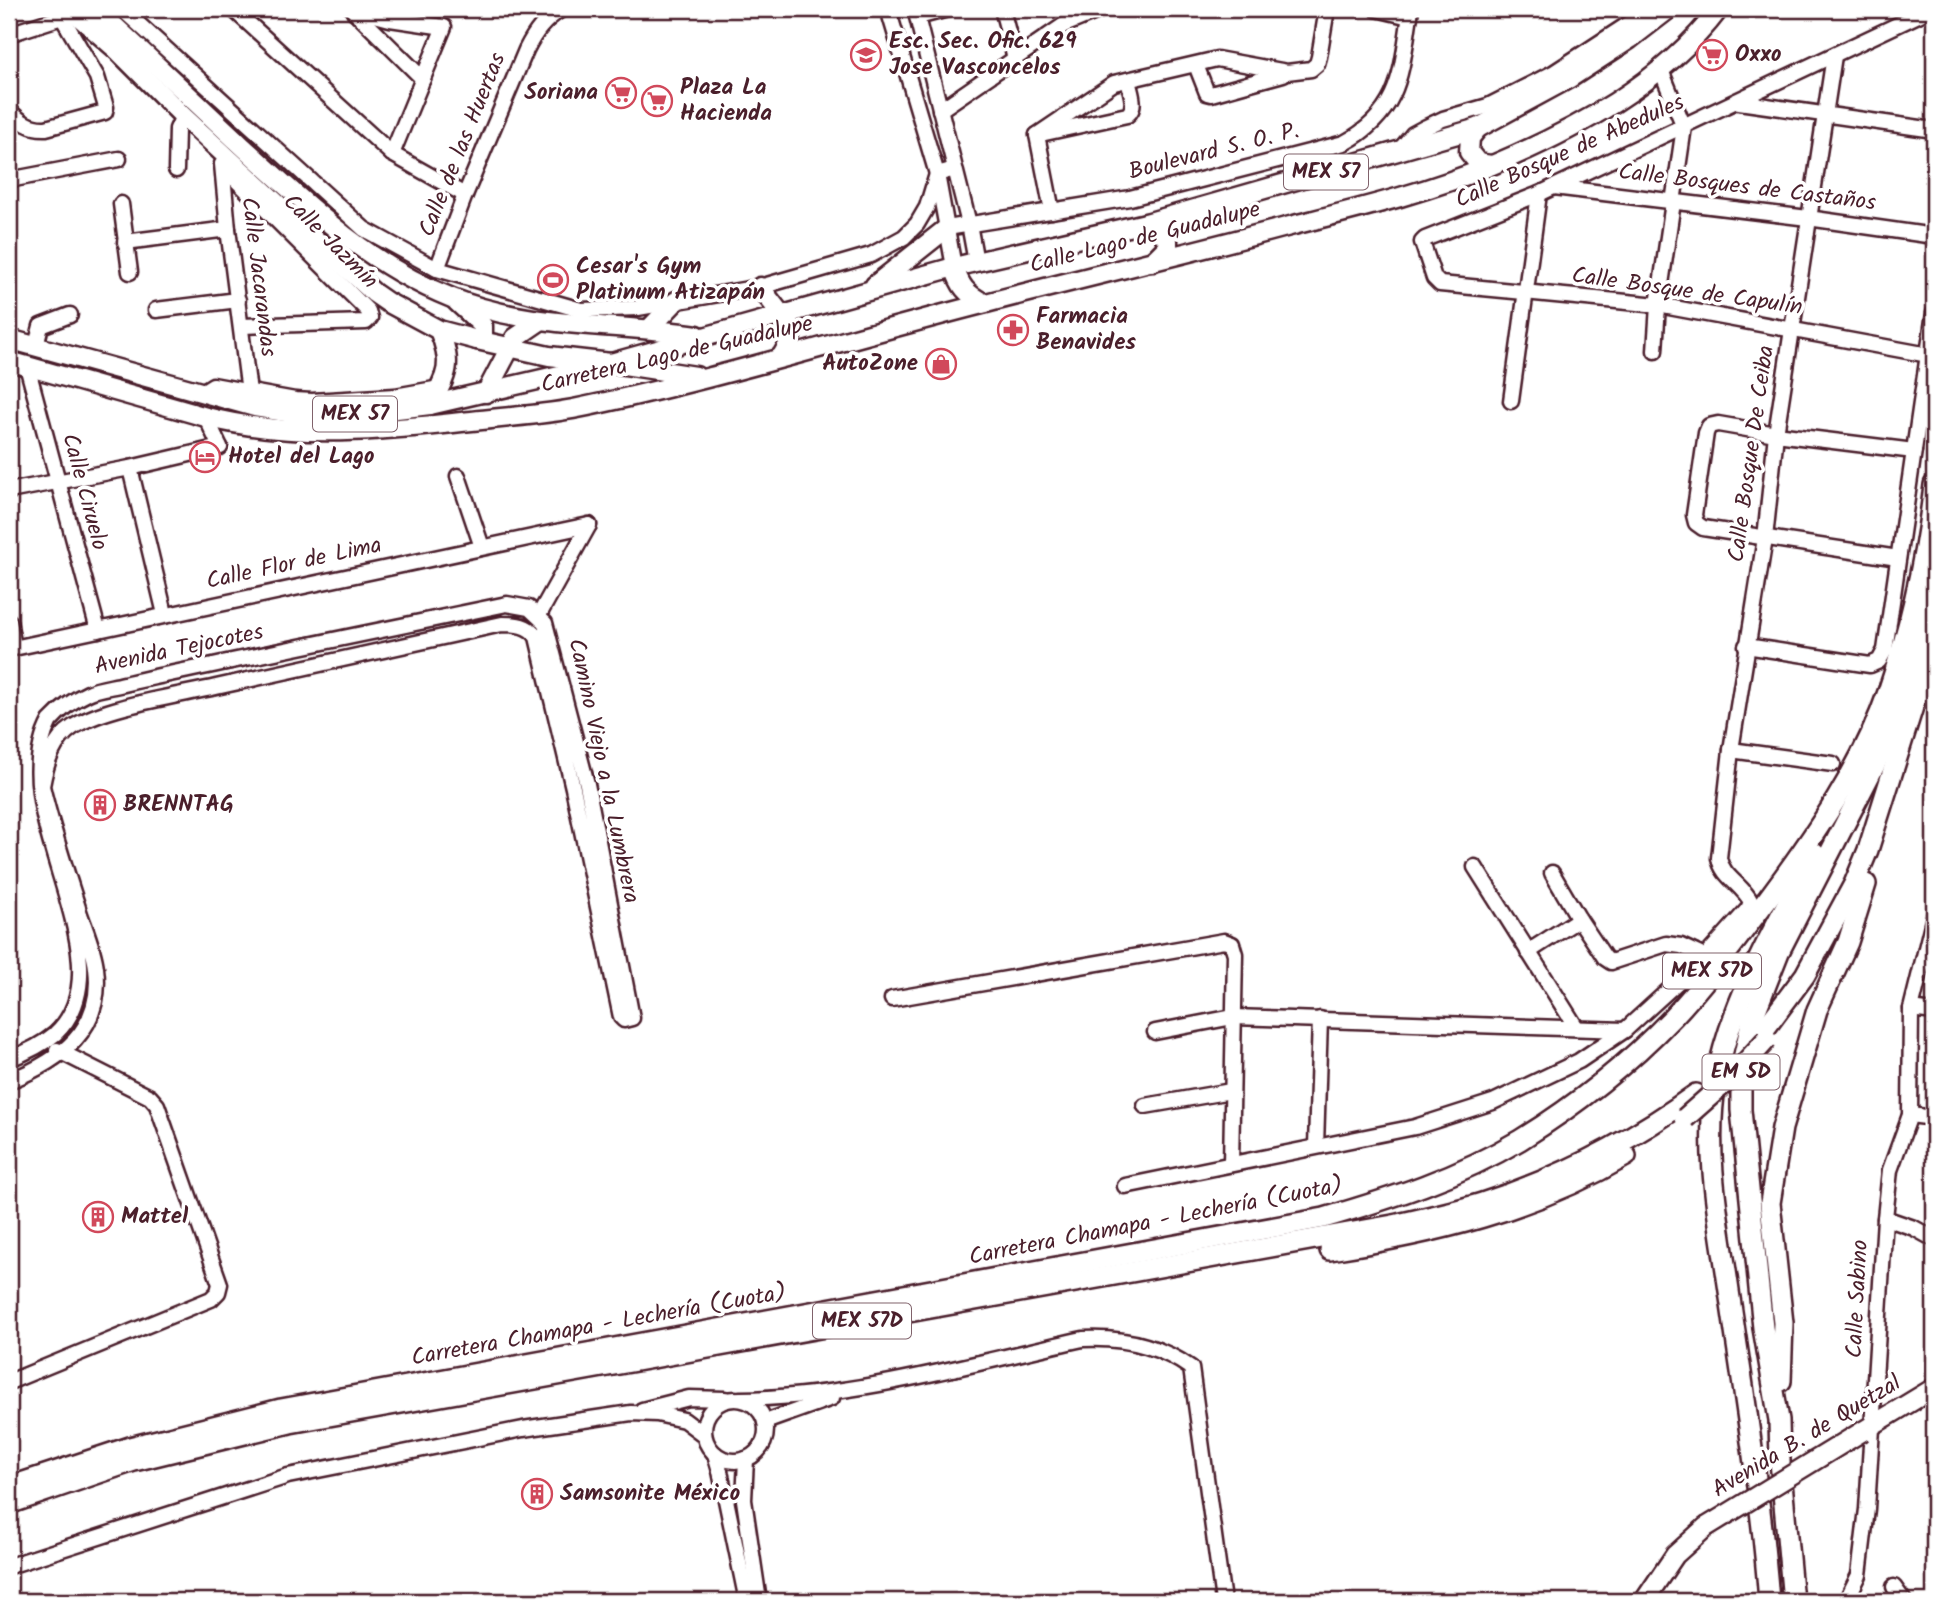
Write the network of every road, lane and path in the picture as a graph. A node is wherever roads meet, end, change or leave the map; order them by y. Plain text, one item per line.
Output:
1 (96, 9) edge
2 (122, 9) edge
3 (233, 9) edge
4 (352, 9) edge
5 (562, 9) edge
6 (888, 9) edge
7 (948, 9) edge
8 (1002, 9) edge
9 (1103, 9) edge
10 (1327, 9) edge
11 (1376, 9) edge
12 (1703, 9) edge
13 (1719, 9) edge
14 (1931, 9) edge
15 (1665, 12) edge
16 (66, 13) edge
17 (916, 13) edge
18 (1410, 13) edge
19 (391, 14) edge
20 (1704, 28) junction
21 (9, 34) edge
22 (1834, 56) junction
23 (1016, 59) junction
24 (1196, 65) junction
25 (1661, 70) junction
26 (1287, 72) junction
27 (422, 79) junction
28 (1128, 80) junction
29 (1737, 102) junction
30 (9, 110) edge
31 (940, 110) junction
32 (183, 116) junction
33 (1826, 116) junction
34 (1684, 127) junction
35 (1478, 128) junction
36 (1934, 130) edge
37 (1037, 135) junction
38 (1399, 151) junction
39 (392, 154) junction
40 (223, 158) junction
41 (119, 159) dead end
42 (1491, 165) junction
43 (955, 169) junction
44 (176, 170) dead end
45 (937, 174) junction
46 (9, 180) edge
47 (1554, 187) junction
48 (1539, 194) junction
49 (465, 195) junction
50 (1672, 202) junction
51 (121, 204) dead end
52 (1052, 211) junction
53 (1808, 218) junction
54 (1146, 223) junction
55 (969, 224) junction
56 (947, 228) junction
57 (228, 229) junction
58 (1934, 236) edge
59 (129, 241) junction
60 (976, 262) junction
61 (1152, 262) junction
62 (954, 267) junction
63 (437, 270) junction
64 (130, 272) dead end
65 (1436, 282) joint
66 (760, 287) junction
67 (870, 289) junction
68 (1525, 292) junction
69 (452, 298) junction
70 (238, 300) junction
71 (676, 300) junction
72 (984, 303) junction
73 (1658, 306) junction
74 (156, 310) dead end
75 (1934, 313) edge
76 (782, 314) junction
77 (71, 315) dead end
78 (540, 321) junction
79 (242, 326) junction
80 (650, 328) junction
81 (439, 330) junction
82 (1791, 330) junction
83 (702, 336) junction
84 (9, 338) edge
85 (477, 340) junction
86 (36, 346) junction
87 (509, 347) junction
88 (1655, 351) dead end
89 (1932, 355) edge
90 (781, 357) junction
91 (9, 361) edge
92 (611, 363) junction
93 (27, 366) junction
94 (704, 377) junction
95 (440, 388) junction
96 (249, 392) junction
97 (486, 393) junction
98 (205, 394) junction
99 (1511, 401) dead end
100 (430, 405) junction
101 (206, 417) junction
102 (230, 423) junction
103 (1776, 434) junction
104 (220, 447) junction
105 (1914, 451) junction
106 (130, 468) junction
107 (458, 476) dead end
108 (57, 481) junction
109 (1934, 485) edge
110 (9, 491) edge
111 (1765, 538) junction
112 (482, 547) junction
113 (1898, 558) junction
114 (1934, 579) edge
115 (165, 614) junction
116 (539, 615) junction
117 (9, 621) edge
118 (524, 626) joint
119 (98, 630) junction
120 (1934, 640) edge
121 (1746, 646) junction
122 (12, 648) edge
123 (1934, 683) edge
124 (1731, 750) junction
125 (1833, 764) dead end
126 (25, 776) dead end
127 (1849, 780) junction
128 (39, 856) dead end
129 (1475, 867) dead end
130 (1552, 873) dead end
131 (1866, 884) junction
132 (1934, 916) edge
133 (1579, 919) junction
134 (1528, 952) junction
135 (1705, 957) junction
136 (892, 999) dead end
137 (1911, 1009) junction
138 (1934, 1012) edge
139 (1233, 1017) junction
140 (1320, 1019) junction
141 (1576, 1027) junction
142 (1625, 1030) junction
143 (1155, 1032) dead end
144 (1765, 1035) junction
145 (44, 1042) junction
146 (62, 1053) junction
147 (9, 1059) edge
148 (9, 1081) edge
149 (1231, 1091) junction
150 (1145, 1106) dead end
151 (1910, 1115) junction
152 (1934, 1118) edge
153 (1316, 1146) junction
154 (1231, 1164) junction
155 (1125, 1186) dead end
156 (1885, 1218) junction
157 (1934, 1239) edge
158 (1148, 1270) junction
159 (9, 1382) edge
160 (860, 1388) junction
161 (1934, 1388) edge
162 (735, 1399) junction
163 (631, 1413) junction
164 (1779, 1420) junction
165 (765, 1422) junction
166 (1868, 1428) junction
167 (704, 1435) junction
168 (715, 1454) junction
169 (747, 1459) junction
170 (9, 1487) edge
171 (9, 1504) edge
172 (11, 1565) edge
173 (1894, 1587) dead end
174 (747, 1601) edge
175 (760, 1601) edge
176 (1223, 1601) edge
177 (1644, 1601) edge
178 (1769, 1601) edge
179 (1793, 1601) edge
180 (1846, 1601) edge
181 (1904, 1601) edge

1 - 69 main road
2 - 63 street
3 - 39 street
4 - 19 street
4 - 27 street
5 - 49 street, Calle de las Huertas
6 - 45 street
7 - 17 street
8 - 23 street
9 - 23 street
10 - 26 street
11 - 18 street
12 - 20 main road
13 - 20 main road, Calle Lago de Guadalupe / MEX 57
14 - 22 street, Calle Bosque de Abedules
15 - 35 main road, Calle Lago de Guadalupe / MEX 57
15 - 38 street
16 - 21 street
16 - 30 street
16 - 32 main road
17 - 31 street
18 - 52 street, Boulevard S. O. P.
19 - 27 street
20 - 25 main road, Calle Lago de Guadalupe / MEX 57
22 - 29 street, Calle Bosque de Abedules
22 - 33 street, Calle Bosque De Ceiba
23 - 31 street
24 - 26 street
24 - 26 street
24 - 28 street
25 - 34 street
25 - 42 main road, Calle Lago de Guadalupe / MEX 57
27 - 39 street
28 - 37 street
28 - 37 street
29 - 33 street
29 - 34 street, Calle Bosque de Abedules
31 - 43 street
32 - 40 main road
32 - 44 street
33 - 36 street
33 - 53 street, Calle Bosque De Ceiba
34 - 47 street, Calle Bosque de Abedules
34 - 50 street
35 - 38 main road, Calle Lago de Guadalupe / MEX 57
35 - 42 main road
37 - 52 street
38 - 54 main road, Calle Lago de Guadalupe / MEX 57
39 - 49 street
40 - 57 street, Calle Jacarandas
40 - 79 street, Calle Jazmín
40 - 81 main road
41 - 46 street
42 - 61 main road, Calle Lago de Guadalupe / MEX 57
43 - 45 street
43 - 55 street
45 - 56 street
45 - 66 street
47 - 48 street, Calle Bosque de Abedules
47 - 50 street, Calle Bosques de Castaños
48 - 65 street, Calle Bosque de Abedules
48 - 68 street
49 - 63 street, Calle de las Huertas
50 - 53 street, Calle Bosques de Castaños
50 - 73 street
51 - 59 street
52 - 55 street, Boulevard S. O. P.
53 - 58 street, Calle Bosques de Castaños
53 - 82 street, Calle Bosque De Ceiba
54 - 60 main road, Calle Lago de Guadalupe / MEX 57
54 - 61 main road
55 - 56 street, Boulevard S. O. P.
55 - 60 street
56 - 62 street
56 - 67 main road
57 - 59 street
57 - 70 street, Calle Jacarandas
59 - 64 street
60 - 62 main road, Calle Lago de Guadalupe / MEX 57
61 - 72 main road, Calle Lago de Guadalupe / MEX 57
62 - 67 main road, Carretera Lago de Guadalupe / MEX 57
62 - 72 main road
63 - 71 street
65 - 68 street, Calle Bosque de Capulín
66 - 71 street
66 - 76 main road
67 - 76 main road, Carretera Lago de Guadalupe / MEX 57
68 - 73 street, Calle Bosque de Capulín
68 - 99 street
69 - 78 main road
69 - 85 main road
70 - 74 street
70 - 79 street, Calle Jacarandas
71 - 80 main road
72 - 90 main road, Carretera Lago de Guadalupe / MEX 57
73 - 82 street, Calle Bosque de Capulín
73 - 88 street
75 - 89 street
76 - 83 main road, Carretera Lago de Guadalupe / MEX 57
76 - 90 main road
77 - 86 street
78 - 80 main road
78 - 87 main road
79 - 96 street, Calle Jacarandas
80 - 83 main road
81 - 85 main road
81 - 95 main road
82 - 89 street, Calle Bosque de Capulín
82 - 103 street, Calle Bosque De Ceiba
83 - 92 main road, Carretera Lago de Guadalupe / MEX 57
84 - 86 main road, Carretera Lago de Guadalupe / MEX 57
85 - 87 main road
86 - 98 main road, Carretera Lago de Guadalupe / MEX 57
87 - 92 main road
87 - 97 main road
89 - 105 street
90 - 94 main road, Carretera Lago de Guadalupe / MEX 57
91 - 93 main road, Carretera Lago de Guadalupe / MEX 57
92 - 94 main road
92 - 97 main road, Carretera Lago de Guadalupe / MEX 57
93 - 101 main road, Carretera Lago de Guadalupe / MEX 57
93 - 108 street, Calle Ciruelo
94 - 102 main road, Carretera Lago de Guadalupe / MEX 57
95 - 96 street
95 - 100 main road
96 - 98 street
97 - 100 main road, Carretera Lago de Guadalupe / MEX 57
98 - 100 main road, Carretera Lago de Guadalupe / MEX 57
101 - 102 main road, Carretera Lago de Guadalupe / MEX 57
101 - 104 street
102 - 104 street
103 - 105 street
103 - 111 street, Calle Bosque De Ceiba
103 - 111 street
104 - 106 street
105 - 113 street
106 - 108 street
106 - 115 street
107 - 112 street
108 - 110 street
108 - 119 street, Calle Ciruelo
109 - 127 highway, Carretera Chamapa - Lechería (Cuota) / MEX 57D
111 - 113 street
111 - 121 street, Calle Bosque De Ceiba
112 - 115 street, Calle Flor de Lima
112 - 116 street, Calle Flor de Lima
113 - 121 street
114 - 164 highway, EM 5D
115 - 119 street, Calle Flor de Lima
116 - 118 street, Camino Viejo a la Lumbrera
116 - 126 street, Avenida Tejocotes
117 - 122 street
118 - 146 street, Avenida Tejocotes
119 - 122 street, Calle Flor de Lima
120 - 144 highway, Carretera Chamapa - Lechería (Cuota) / MEX 57D
121 - 124 street, Calle Bosque De Ceiba
123 - 131 highway
124 - 125 street
124 - 135 street, Calle Bosque De Ceiba
127 - 170 highway, Carretera Chamapa - Lechería (Cuota) / MEX 57D
127 - 178 highway, EM 5D
128 - 145 street
129 - 134 street
130 - 133 street
131 - 144 highway
131 - 164 highway
132 - 137 street
133 - 134 street
133 - 135 street
134 - 141 street
135 - 142 street
136 - 139 street
137 - 138 street
137 - 151 street
139 - 140 street
139 - 143 street
139 - 149 street
140 - 141 street
140 - 153 street
141 - 142 street
142 - 153 street
144 - 158 highway, Carretera Chamapa - Lechería (Cuota) / MEX 57D
144 - 158 highway, bridge
145 - 146 street
145 - 147 street
146 - 148 street, Avenida Tejocotes
146 - 159 street
149 - 150 street
149 - 154 street
151 - 152 street
151 - 156 street
153 - 154 street
154 - 155 street
156 - 157 street, Calle Sabino
156 - 166 street, Calle Sabino
158 - 171 highway, Carretera Chamapa - Lechería (Cuota) / MEX 57D
160 - 162 street
160 - 165 street
160 - 176 street
161 - 166 main road, Avenida B. de Quetzal
162 - 163 street
162 - 165 street
162 - 167 street
163 - 167 street
163 - 172 street
164 - 179 highway, EM 5D
165 - 169 street
166 - 177 main road, Avenida B. de Quetzal, bridge
166 - 180 street, Calle Sabino
167 - 168 street
168 - 169 street
168 - 174 street
169 - 175 street
173 - 181 street

